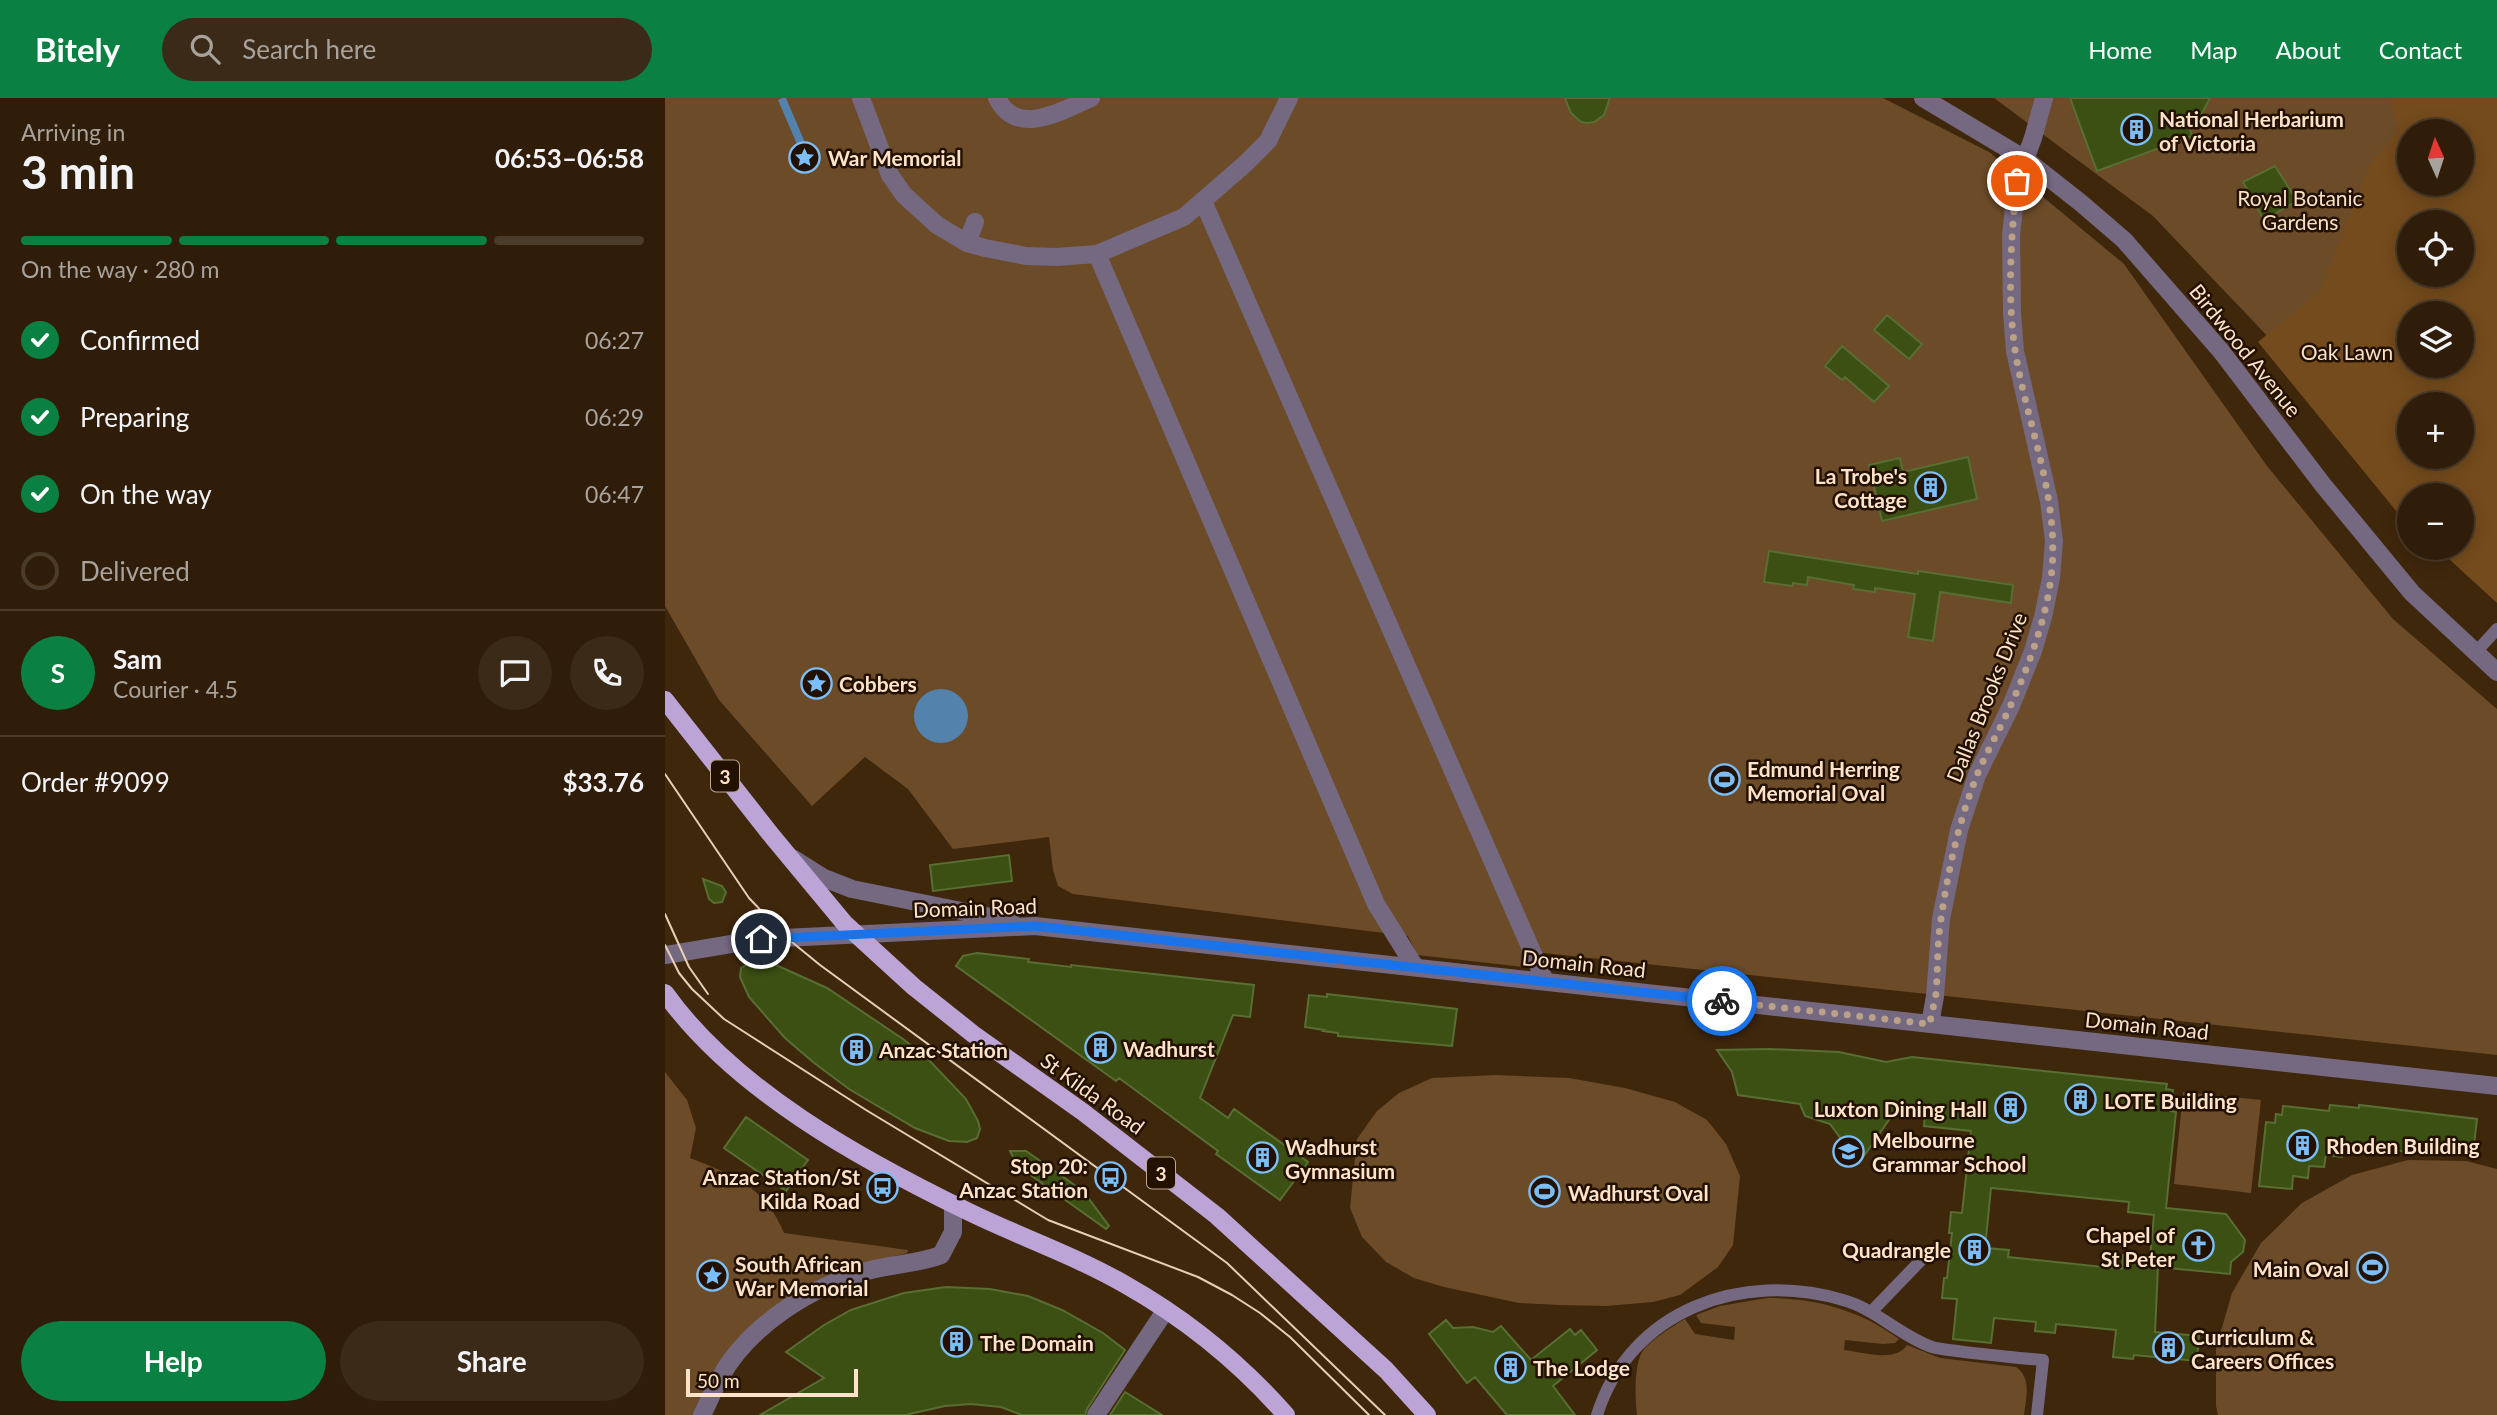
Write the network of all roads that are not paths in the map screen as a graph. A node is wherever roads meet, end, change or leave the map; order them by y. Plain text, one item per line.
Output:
1 (861, 98) edge
2 (997, 98) edge
3 (1091, 98) edge
4 (1269, 98) edge
5 (1923, 98) edge
6 (2044, 98) edge
7 (1288, 101) edge
8 (2025, 159) junction
9 (1203, 201) junction
10 (975, 222) dead end
11 (967, 243) junction
12 (1097, 254) junction
13 (2497, 629) edge
14 (2476, 652) junction
15 (2497, 673) edge
16 (665, 700) edge
17 (785, 852) junction
18 (1035, 926) junction
19 (857, 935) junction
20 (665, 955) edge
21 (1415, 967) junction
22 (1545, 981) junction
23 (667, 1000) edge
24 (1930, 1024) junction
25 (2497, 1086) edge
26 (953, 1203) junction
27 (1927, 1255) dead end
28 (1165, 1311) junction
29 (1872, 1311) junction
30 (702, 1415) edge
31 (1096, 1415) edge
32 (1286, 1415) edge
33 (1427, 1415) edge
34 (1597, 1415) edge
35 (2037, 1415) edge

1 - 11 street
2 - 3 street
4 - 7 street
5 - 8 street, Birdwood Avenue
6 - 8 street, Dallas Brooks Drive
7 - 9 street
8 - 14 street, Birdwood Avenue
8 - 24 street, Dallas Brooks Drive
9 - 12 street
9 - 22 street
10 - 11 street
11 - 12 street
12 - 21 street
13 - 14 lane
14 - 15 street, Birdwood Avenue
16 - 17 main road, St Kilda Road / 3
17 - 18 street
17 - 19 main road, St Kilda Road / 3
18 - 19 street, Domain Road
18 - 21 street, Domain Road
19 - 20 street, Domain Road
19 - 33 main road, St Kilda Road / 3
21 - 22 street, Domain Road
22 - 24 street, Domain Road
23 - 26 main road
24 - 25 street, Domain Road
26 - 28 main road
26 - 30 street
27 - 29 lane
28 - 31 street
28 - 32 main road
29 - 34 lane
29 - 35 lane

